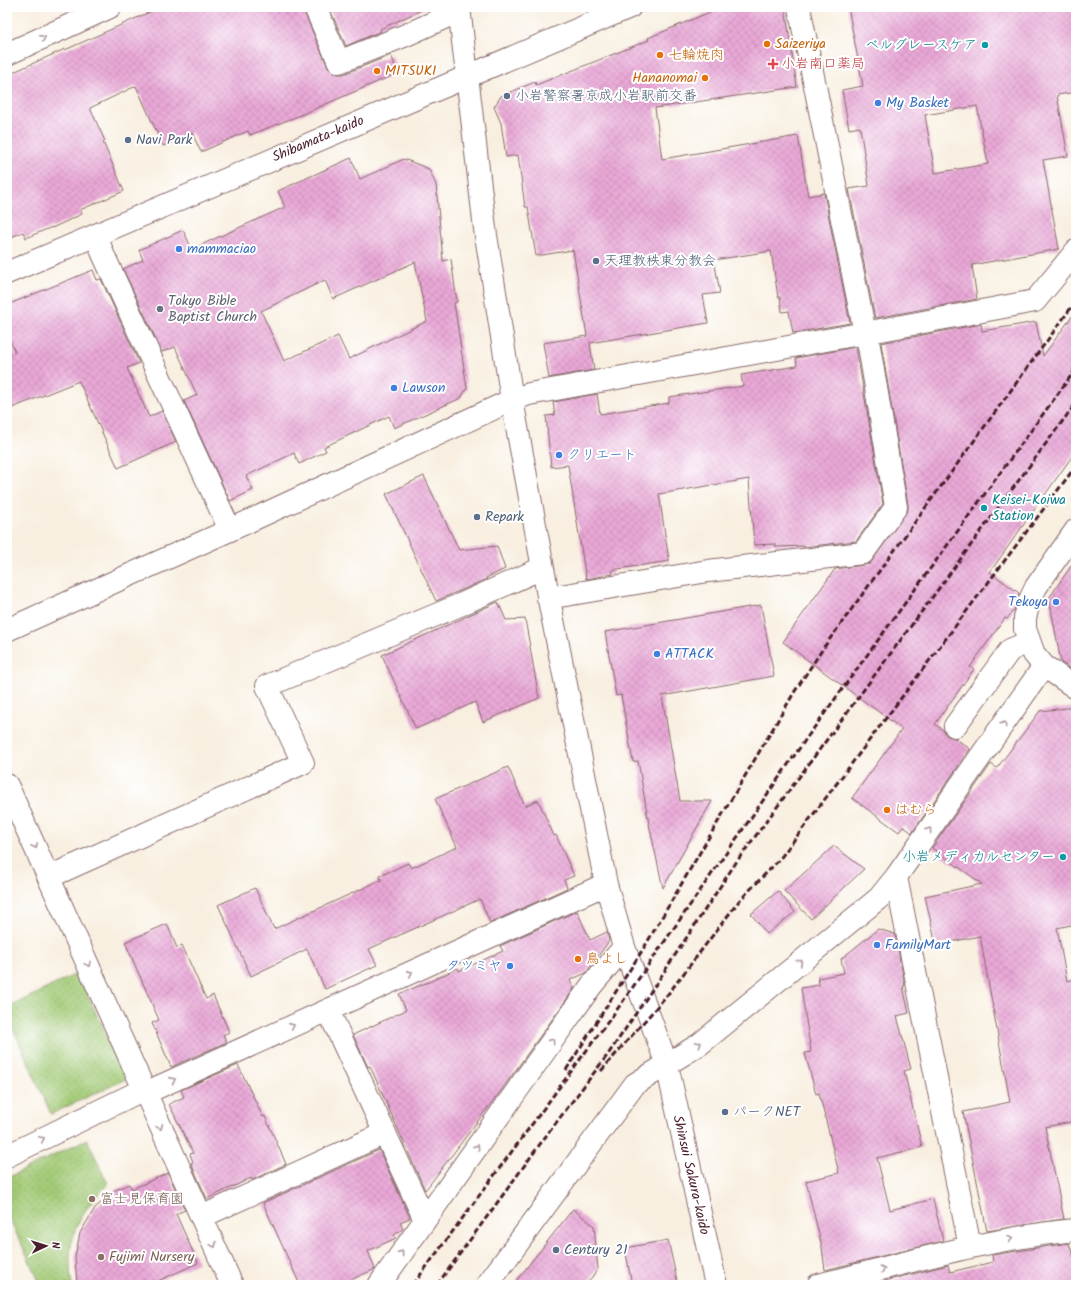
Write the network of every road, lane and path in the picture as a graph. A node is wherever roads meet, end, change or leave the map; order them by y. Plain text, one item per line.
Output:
1 (110, 7) edge
2 (315, 7) edge
3 (630, 7) edge
4 (799, 7) edge
5 (459, 9) edge
6 (7, 54) edge
7 (467, 76) junction
8 (96, 235) junction
9 (1076, 251) edge
10 (7, 273) edge
11 (865, 333) junction
12 (512, 400) junction
13 (230, 530) junction
14 (1076, 530) edge
15 (542, 568) junction
16 (548, 598) junction
17 (7, 630) edge
18 (1029, 642) junction
19 (1044, 666) junction
20 (1076, 688) edge
21 (955, 726) dead end
22 (7, 785) edge
23 (14, 818) edge
24 (49, 877) junction
25 (896, 877) junction
26 (606, 884) junction
27 (624, 947) junction
28 (328, 1010) junction
29 (666, 1065) junction
30 (144, 1091) junction
31 (385, 1133) junction
32 (7, 1156) edge
33 (201, 1217) junction
34 (425, 1220) junction
35 (1076, 1230) edge
36 (970, 1247) junction
37 (232, 1285) edge
38 (379, 1285) edge
39 (487, 1285) edge
40 (716, 1285) edge
41 (818, 1285) edge

6 -> 1 street
2 - 5 street
3 - 7 street, Shibamata-kaido
4 - 11 street
5 - 7 street, Shinsui Sakura-kaido
7 - 8 street, Shibamata-kaido
7 - 12 street, Shinsui Sakura-kaido
8 - 10 street, Shibamata-kaido
8 - 13 street
9 - 11 street
11 - 12 street
11 - 16 street
12 - 13 street
12 - 15 street, Shinsui Sakura-kaido
13 - 17 street
14 - 18 street
15 - 16 street, Shinsui Sakura-kaido
15 - 24 street
16 - 26 street, Shinsui Sakura-kaido
18 - 19 street
18 - 21 street
19 - 20 street
25 -> 19 street
22 - 23 street
23 -> 24 street
24 -> 30 street
29 -> 25 street
25 - 36 street
26 - 27 street, Shinsui Sakura-kaido
28 -> 26 street
27 - 29 street, Shinsui Sakura-kaido
34 -> 27 street
30 -> 28 street
28 - 31 street
29 - 39 street
29 - 40 street, Shinsui Sakura-kaido
32 -> 30 street
30 -> 33 street
31 - 33 street
31 - 34 street
33 -> 37 street
38 -> 34 street
36 -> 35 street
41 -> 36 street

